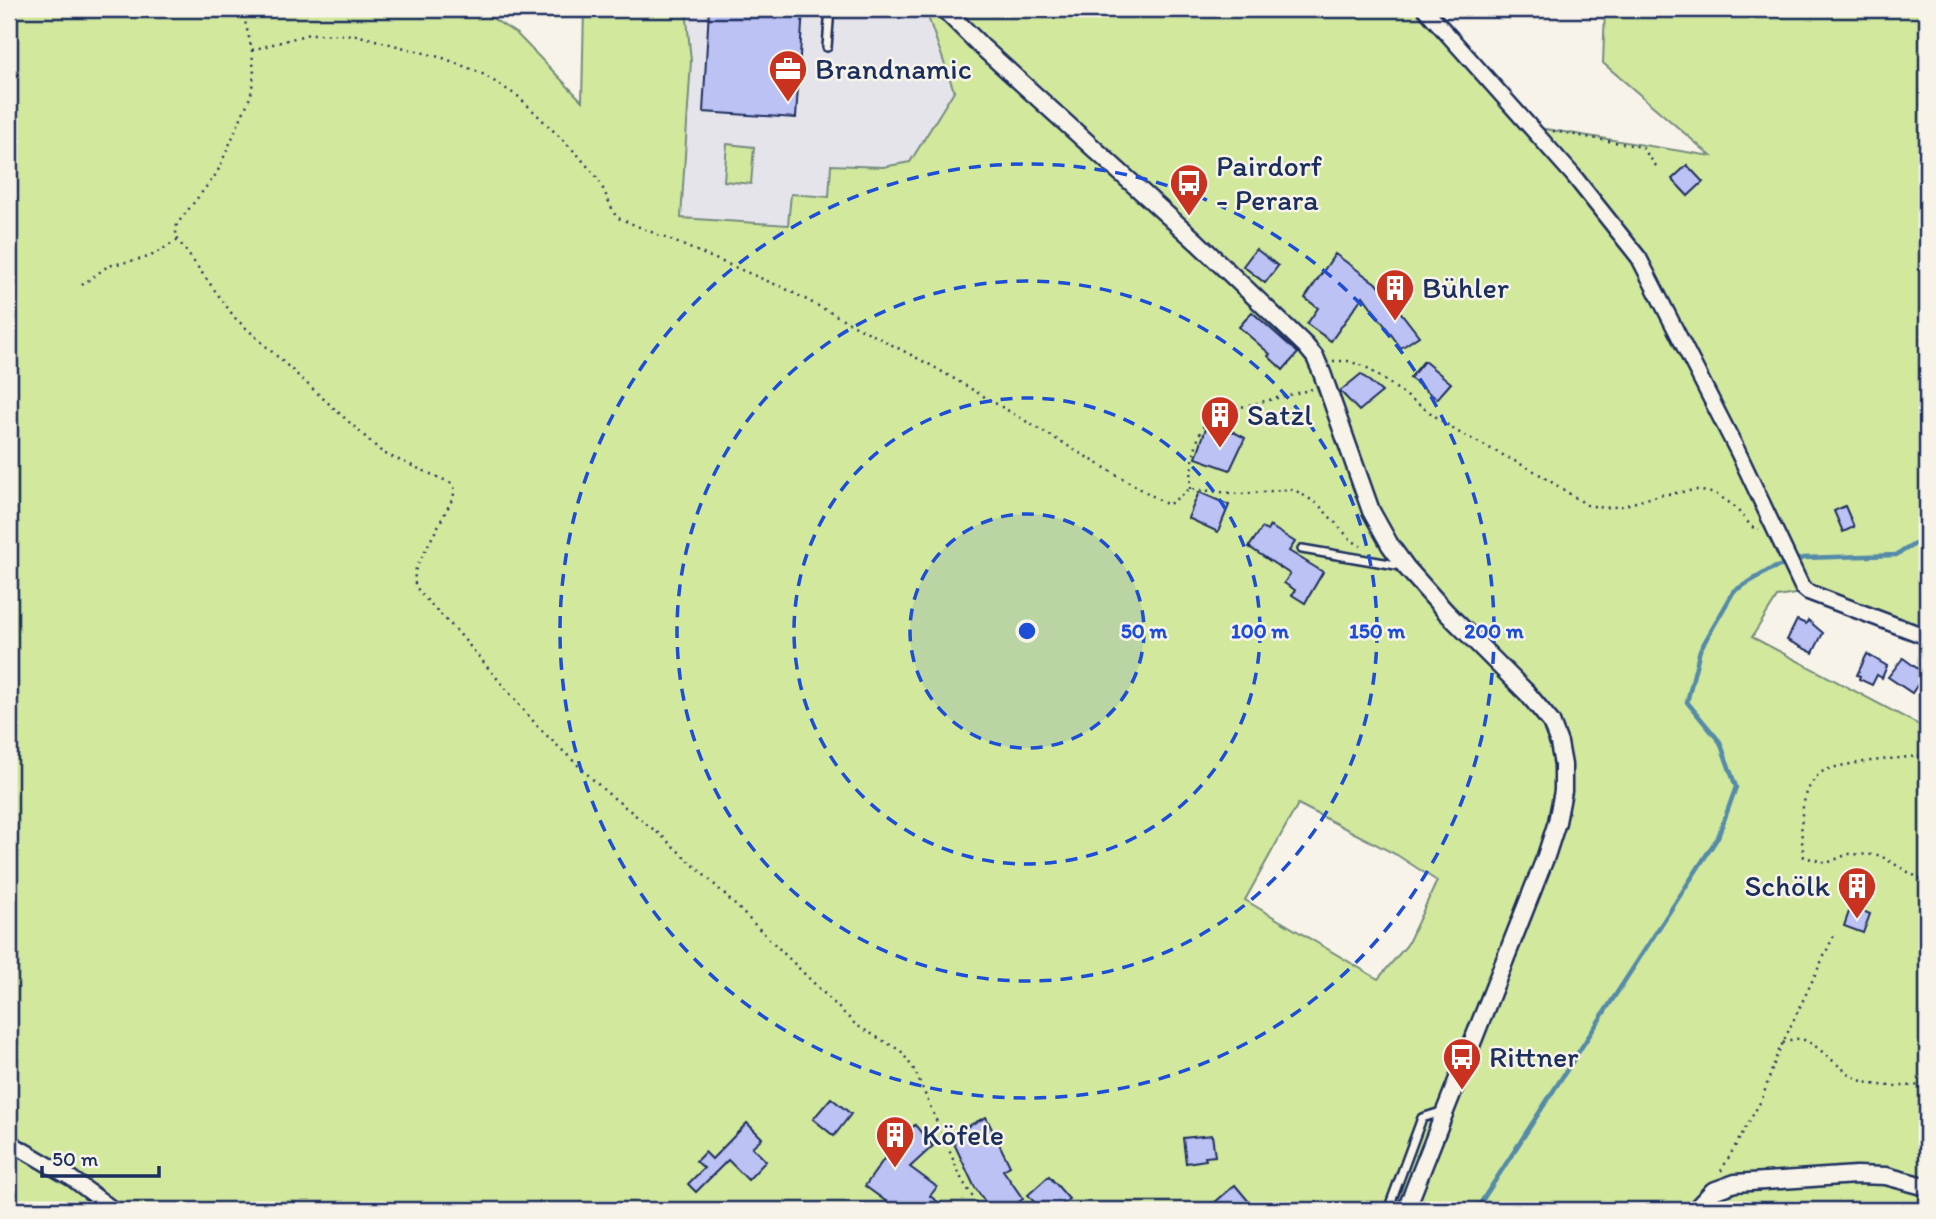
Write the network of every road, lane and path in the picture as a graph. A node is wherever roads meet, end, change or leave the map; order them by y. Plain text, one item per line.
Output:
1 (242, 9) edge
2 (830, 9) edge
3 (944, 9) edge
4 (1425, 9) edge
5 (827, 47) dead end
6 (252, 50) junction
7 (1553, 131) dead end
8 (1659, 170) dead end
9 (178, 240) junction
10 (82, 285) dead end
11 (1322, 373) junction
12 (1190, 489) junction
13 (1775, 534) junction
14 (1362, 547) dead end
15 (1302, 549) dead end
16 (1406, 567) junction
17 (1927, 638) edge
18 (1927, 755) edge
19 (1927, 883) edge
20 (1835, 933) dead end
21 (1783, 1043) junction
22 (1927, 1086) edge
23 (1444, 1110) junction
24 (9, 1142) edge
25 (1927, 1187) edge
26 (1713, 1191) junction
27 (114, 1210) edge
28 (981, 1210) edge
29 (1388, 1210) edge
30 (1406, 1210) edge
31 (1695, 1210) edge

1 - 6 path
2 - 5 lane
3 - 11 street
4 - 13 street
6 - 9 path
6 - 12 path
7 - 8 path
9 - 10 path
9 - 28 path
11 - 12 path
11 - 13 path
11 - 16 street
12 - 14 path
13 - 17 street
15 - 16 lane
16 - 23 street
18 - 19 path
20 - 21 path
21 - 22 path
21 - 26 path
23 - 29 lane
23 - 30 street
24 - 27 street
25 - 26 street
26 - 31 street

